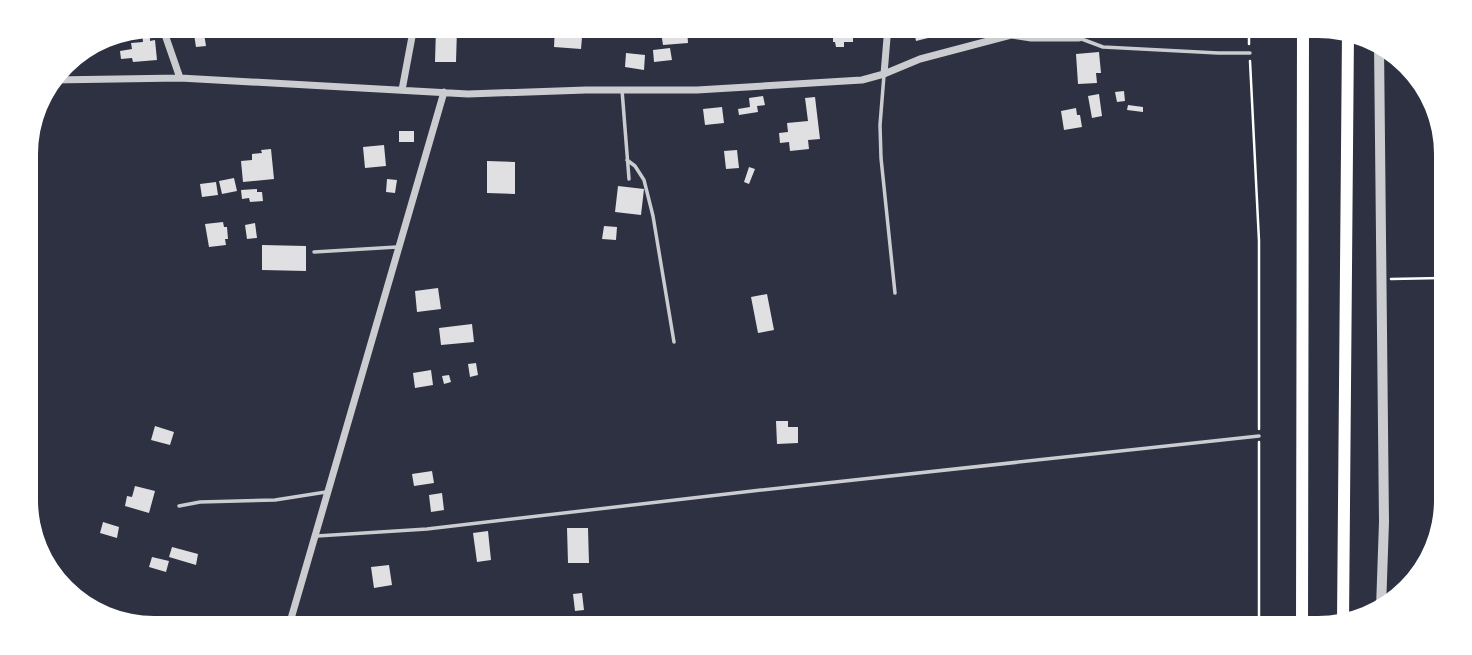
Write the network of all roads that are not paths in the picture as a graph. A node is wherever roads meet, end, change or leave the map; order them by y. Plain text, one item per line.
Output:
1 (166, 38) edge
2 (412, 38) edge
3 (887, 38) edge
4 (1000, 38) edge
5 (1031, 38) edge
6 (1079, 38) joint
7 (1303, 38) edge
8 (1348, 43) edge
9 (1250, 52) road end
10 (1379, 56) edge
11 (884, 74) junction
12 (180, 78) junction
13 (66, 80) edge
14 (402, 90) junction
15 (622, 90) junction
16 (444, 92) junction
17 (627, 160) junction
18 (629, 179) dead end
19 (399, 247) junction
20 (314, 252) dead end
21 (895, 293) dead end
22 (674, 342) dead end
23 (1259, 436) road end
24 (328, 491) junction
25 (179, 506) dead end
26 (315, 536) junction
27 (1381, 597) edge
28 (1343, 613) edge
29 (292, 616) edge
30 (1302, 616) edge

1 - 12 street
2 - 14 street
3 - 11 street
4 - 11 street
5 - 6 street
6 - 9 lane
7 - 30 highway
8 - 28 highway
10 - 27 street
11 - 15 street
11 - 21 lane
12 - 13 street
12 - 14 street
14 - 16 street
15 - 16 street
15 - 17 lane
16 - 19 street
17 - 18 lane
17 - 22 lane
19 - 20 lane
19 - 24 street
23 - 26 lane
24 - 25 lane
24 - 26 street
26 - 29 street

